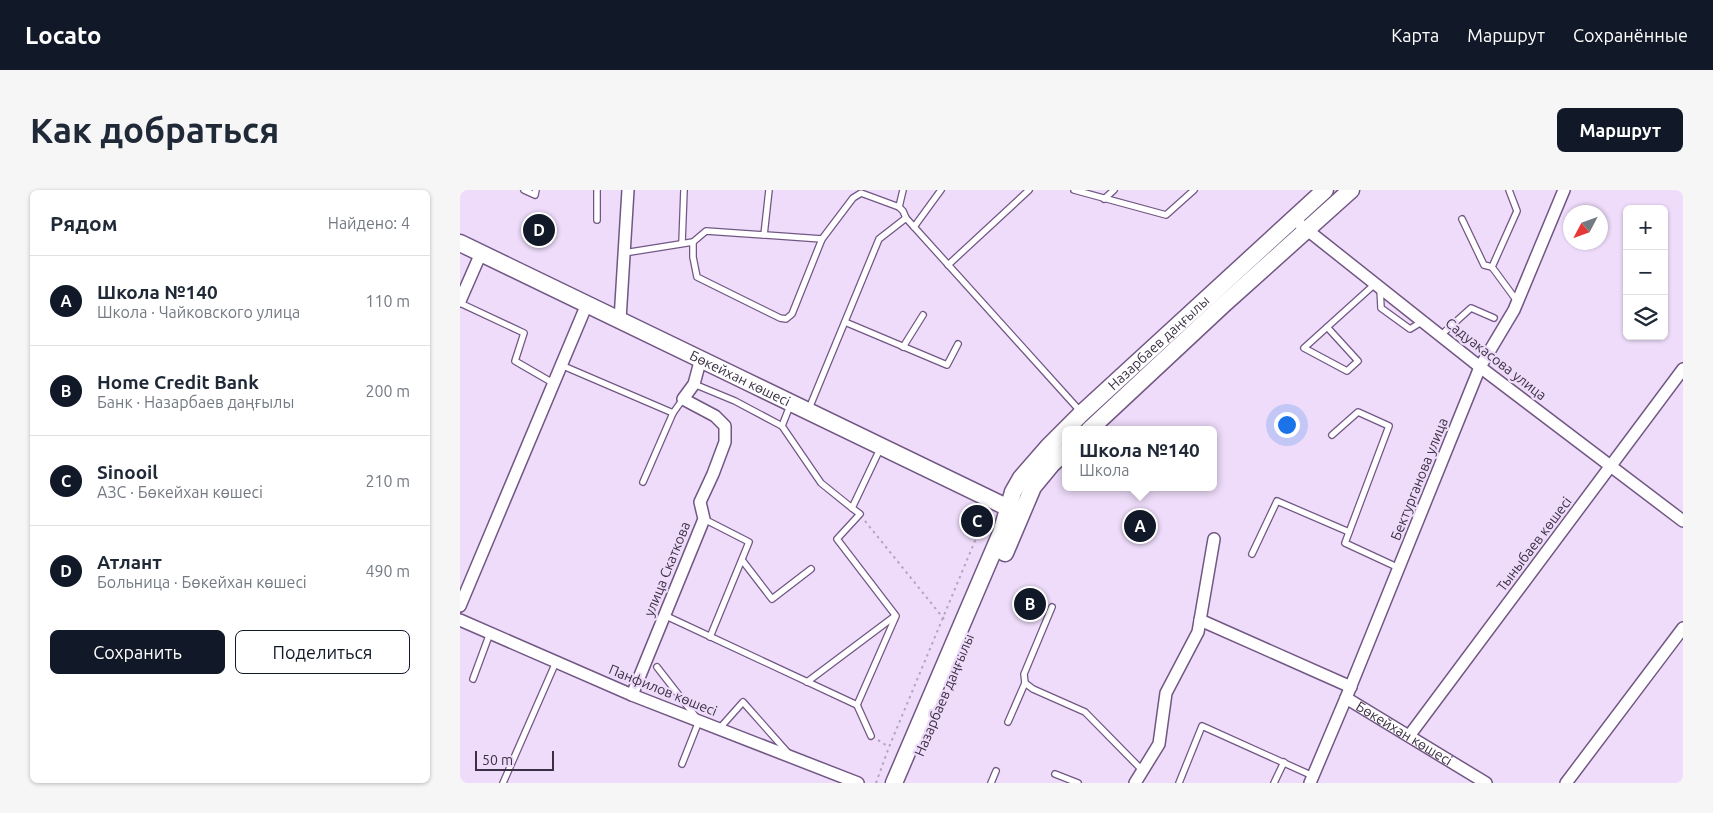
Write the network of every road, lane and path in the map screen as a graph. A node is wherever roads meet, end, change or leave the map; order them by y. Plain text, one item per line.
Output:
1 (524, 190) edge
2 (536, 190) edge
3 (597, 190) edge
4 (628, 190) edge
5 (684, 190) edge
6 (769, 190) edge
7 (903, 190) edge
8 (941, 190) edge
9 (1029, 190) edge
10 (1074, 190) edge
11 (1114, 190) edge
12 (1194, 190) edge
13 (1324, 190) edge
14 (1351, 190) edge
15 (1509, 190) edge
16 (1564, 190) edge
17 (860, 192) edge
18 (1104, 199) junction
19 (899, 207) junction
20 (906, 218) junction
21 (1294, 218) junction
22 (1462, 219) dead end
23 (597, 220) dead end
24 (914, 227) junction
25 (1308, 230) junction
26 (764, 235) junction
27 (822, 239) junction
28 (693, 242) junction
29 (460, 243) edge
30 (682, 244) junction
31 (481, 253) junction
32 (624, 253) junction
33 (948, 265) junction
34 (1492, 267) junction
35 (1378, 285) junction
36 (460, 302) edge
37 (1518, 302) junction
38 (587, 304) junction
39 (923, 315) dead end
40 (1494, 318) dead end
41 (620, 320) junction
42 (845, 322) junction
43 (1326, 327) junction
44 (1441, 336) junction
45 (958, 344) dead end
46 (903, 347) junction
47 (701, 358) junction
48 (561, 365) junction
49 (1480, 367) junction
50 (1683, 369) edge
51 (553, 383) junction
52 (694, 384) junction
53 (683, 400) junction
54 (791, 403) junction
55 (808, 412) junction
56 (673, 413) junction
57 (1082, 413) junction
58 (782, 426) junction
59 (1069, 426) edge
60 (1093, 426) edge
61 (1062, 433) edge
62 (1332, 435) dead end
63 (881, 447) junction
64 (1062, 455) edge
65 (1610, 466) junction
66 (643, 482) dead end
67 (992, 500) junction
68 (852, 508) junction
69 (1015, 511) junction
70 (860, 514) junction
71 (704, 519) junction
72 (1683, 521) edge
73 (1349, 532) junction
74 (1214, 539) dead end
75 (1252, 554) dead end
76 (742, 560) junction
77 (1399, 568) junction
78 (811, 569) dead end
79 (460, 606) edge
80 (1052, 607) dead end
81 (664, 615) junction
82 (896, 616) junction
83 (944, 619) junction
84 (460, 620) edge
85 (1200, 620) junction
86 (1683, 628) edge
87 (490, 633) junction
88 (710, 637) junction
89 (556, 662) junction
90 (657, 667) dead end
91 (473, 679) dead end
92 (807, 682) junction
93 (1025, 683) junction
94 (1351, 687) junction
95 (632, 695) junction
96 (1346, 698) junction
97 (857, 705) junction
98 (699, 721) junction
99 (1008, 722) dead end
100 (719, 729) junction
101 (870, 736) joint
102 (1409, 736) junction
103 (889, 747) junction
104 (792, 758) junction
105 (1284, 762) junction
106 (682, 764) dead end
107 (996, 771) dead end
108 (1143, 771) junction
109 (1054, 774) dead end
110 (1312, 779) edge
111 (503, 783) edge
112 (858, 783) edge
113 (876, 783) edge
114 (894, 783) edge
115 (906, 783) edge
116 (991, 783) edge
117 (1078, 783) edge
118 (1136, 783) edge
119 (1179, 783) edge
120 (1274, 783) edge
121 (1486, 783) edge
122 (1566, 783) edge

1 - 2 lane
3 - 23 lane
4 - 32 street
5 - 30 lane
6 - 26 lane
7 - 19 lane
8 - 24 lane
9 - 33 lane
10 - 18 lane
11 - 18 lane
12 - 18 lane
13 - 21 main road, Назарбаев даңғылы
14 - 25 main road, Назарбаев даңғылы
15 - 34 lane
16 - 37 street, Бектурганова улица
17 - 19 lane
17 - 27 lane
19 - 20 lane
20 - 24 lane
20 - 42 lane
21 - 25 street, Садуакасова улица
21 - 57 main road, Назарбаев даңғылы
22 - 34 lane
24 - 33 lane
25 - 35 street, Садуакасова улица
25 - 60 main road, Назарбаев даңғылы
26 - 27 lane
26 - 28 lane
27 - 28 lane
28 - 30 lane
29 - 31 main road, Бөкейхан көшесі
30 - 32 lane
31 - 36 street
31 - 38 main road, Бөкейхан көшесі
32 - 41 street
33 - 57 lane
34 - 37 lane
35 - 43 lane
35 - 44 street, Садуакасова улица
36 - 51 lane
37 - 49 street, Бектурганова улица
38 - 41 main road, Бөкейхан көшесі
38 - 48 street
39 - 46 lane
40 - 44 lane
41 - 47 main road, Бөкейхан көшесі
42 - 46 lane
42 - 55 lane
43 - 43 lane
44 - 49 street, Садуакасова улица
45 - 46 lane
47 - 52 street
47 - 54 main road, Бөкейхан көшесі
48 - 51 street
48 - 56 lane
49 - 65 street, Садуакасова улица
49 - 77 street, Бектурганова улица
50 - 65 street, Тыныбаев көшесі
51 - 79 street
52 - 53 street
52 - 58 lane
53 - 56 lane
53 - 71 street, улица Скаткова
54 - 55 main road, Бөкейхан көшесі
54 - 58 lane
55 - 63 main road, Бөкейхан көшесі
56 - 66 lane
57 - 59 main road, Назарбаев даңғылы
58 - 68 lane
61 - 69 main road, Назарбаев даңғылы
62 - 73 lane
63 - 67 main road, Бөкейхан көшесі
63 - 68 lane
64 - 69 main road, Назарбаев даңғылы
65 - 72 street, Садуакасова улица
65 - 102 street, Тыныбаев көшесі
67 - 69 main road, Бөкейхан көшесі
67 - 83 path
68 - 70 lane
69 - 114 main road
69 - 115 main road, Назарбаев даңғылы
70 - 82 lane
70 - 83 path
71 - 76 lane
71 - 81 street, улица Скаткова
73 - 75 lane
73 - 77 lane
74 - 85 street
76 - 78 lane
76 - 88 lane
77 - 94 street, Бектурганова улица
80 - 93 lane
81 - 88 lane
81 - 95 street, улица Скаткова
82 - 92 lane
82 - 97 lane
83 - 103 path
84 - 87 street, Панфилов көшесі
85 - 94 street
85 - 108 street
86 - 122 street
87 - 89 street, Панфилов көшесі
87 - 91 lane
88 - 92 lane
89 - 95 street, Панфилов көшесі
89 - 111 lane
90 - 98 lane
92 - 97 lane
93 - 99 lane
93 - 108 lane
94 - 96 street, Бектурганова улица
95 - 98 street, Панфилов көшесі
96 - 102 street, Бөкейхан көшесі
96 - 110 street, Бектурганова улица
97 - 101 lane
98 - 100 street, Панфилов көшесі
98 - 106 lane
100 - 104 street, Панфилов көшесі
100 - 104 lane
101 - 103 path
102 - 121 street, Бөкейхан көшесі
103 - 113 path
104 - 112 street, Панфилов көшесі
105 - 110 lane
105 - 119 lane
105 - 120 lane
107 - 116 lane
108 - 118 street
109 - 117 lane

